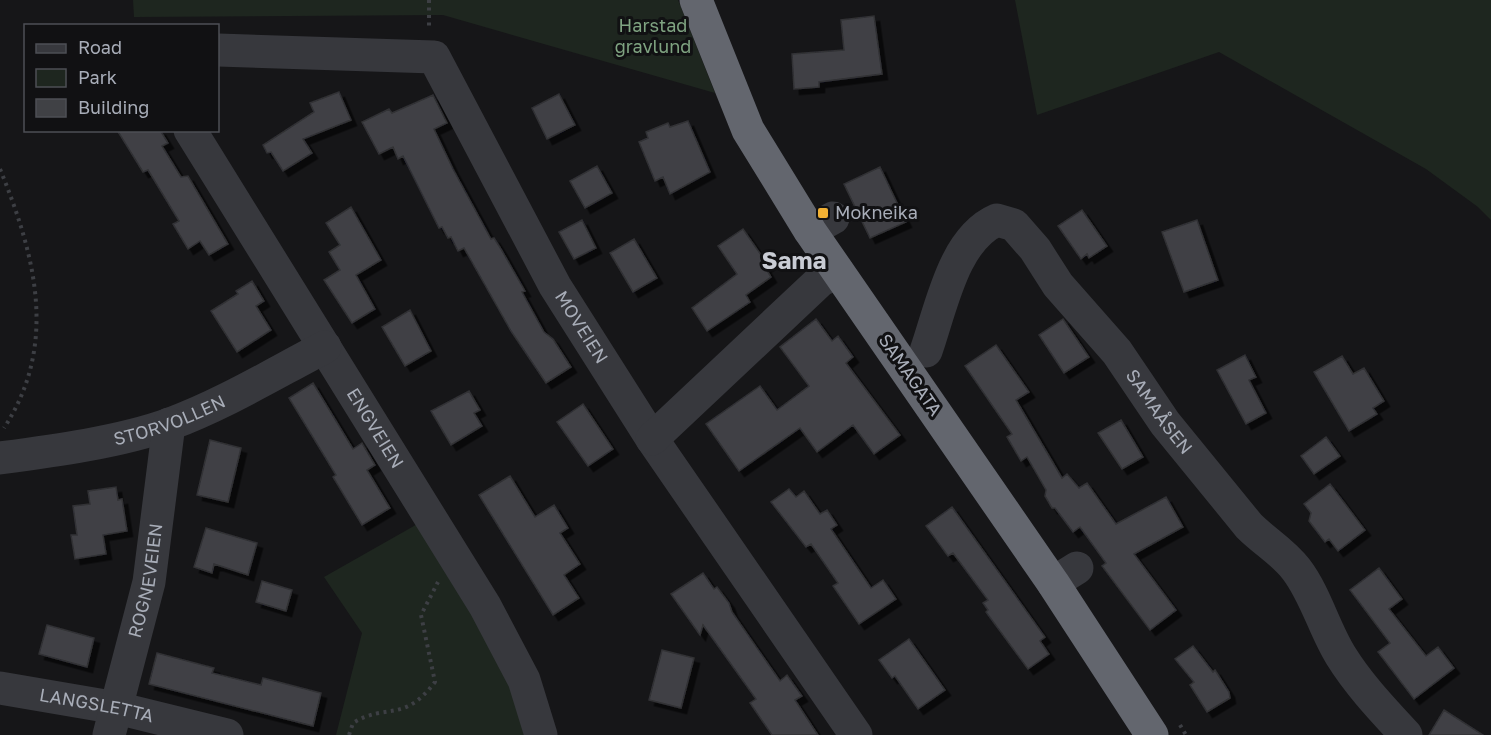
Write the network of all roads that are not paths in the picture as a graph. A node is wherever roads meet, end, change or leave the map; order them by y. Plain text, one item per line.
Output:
1 (696, 0) edge
2 (233, 50) edge
3 (191, 132) edge
4 (838, 272) junction
5 (325, 347) junction
6 (926, 351) dead end
7 (169, 424) junction
8 (652, 439) junction
9 (0, 458) edge
10 (0, 688) edge
11 (113, 721) edge
12 (227, 735) edge
13 (541, 735) edge
14 (856, 735) edge
15 (1152, 735) edge
16 (1406, 735) edge

1 - 4 highway, SAMAGATA
2 - 8 street, MOVEIEN
3 - 5 street, ENGVEIEN
4 - 8 street
4 - 15 highway, SAMAGATA
5 - 7 street, STORVOLLEN
5 - 13 street, ENGVEIEN
6 - 16 street, SAMAÅSEN
7 - 9 street, STORVOLLEN
7 - 11 street, ROGNEVEIEN
8 - 14 street, MOVEIEN
10 - 11 street, LANGSLETTA
11 - 12 street, LANGSLETTA

